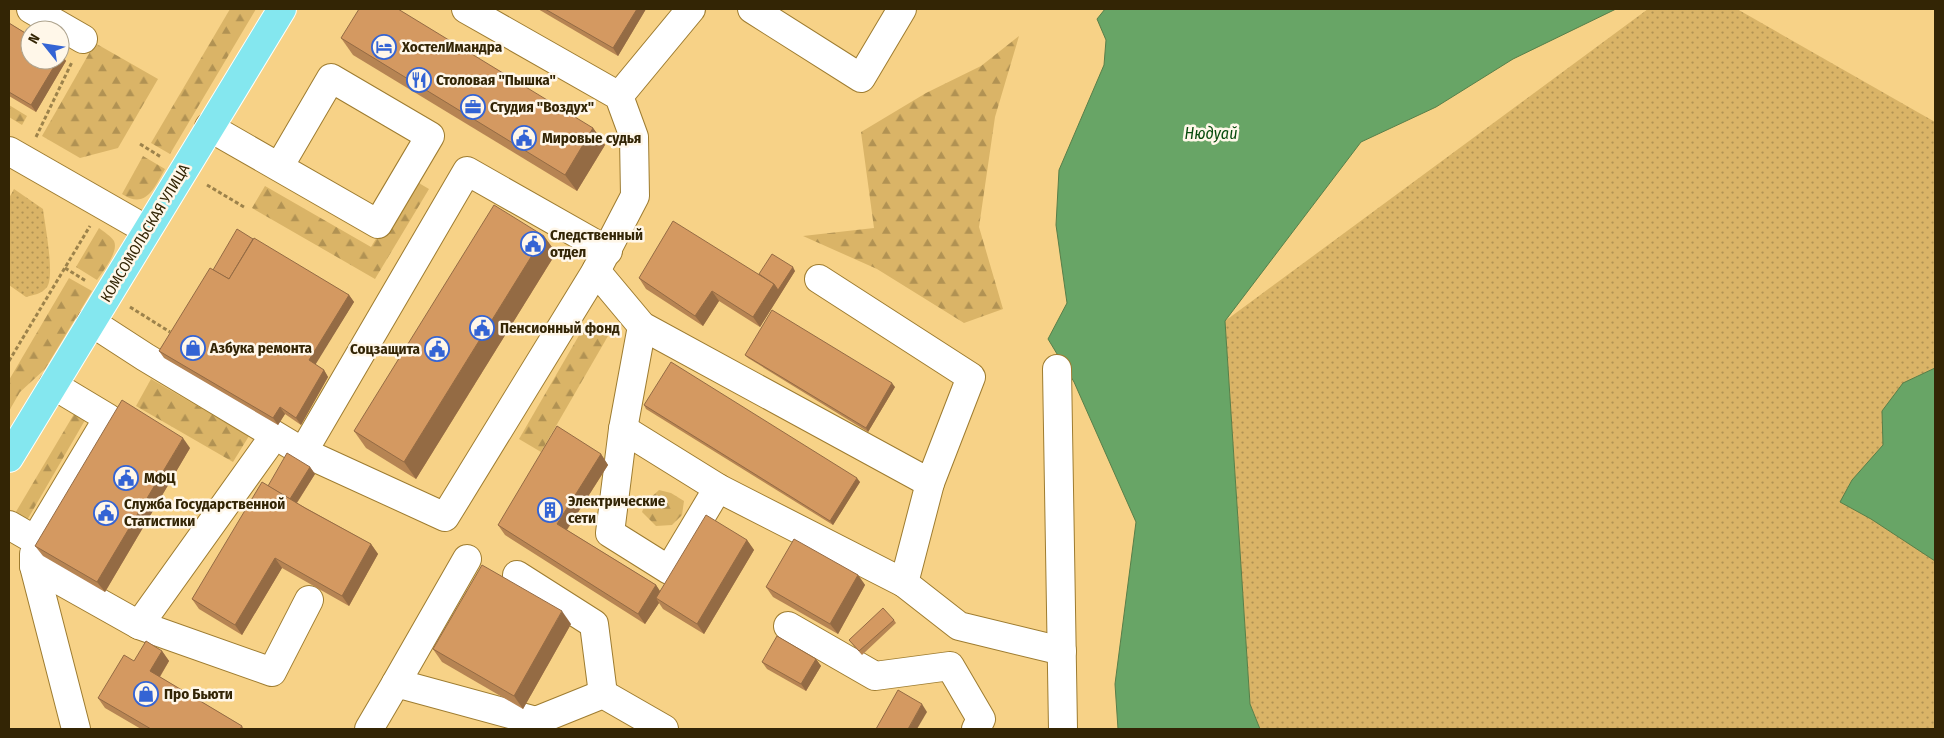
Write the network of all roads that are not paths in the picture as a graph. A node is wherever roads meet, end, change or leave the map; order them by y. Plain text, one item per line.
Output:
1 (31, 9) edge
2 (282, 9) edge
3 (466, 9) edge
4 (691, 9) edge
5 (902, 9) edge
6 (761, 11) edge
7 (83, 39) road end
8 (619, 96) junction
9 (209, 127) junction
10 (17, 156) edge
11 (279, 167) junction
12 (147, 230) junction
13 (602, 261) junction
14 (819, 279) dead end
15 (91, 322) junction
16 (642, 326) junction
17 (1056, 369) dead end
18 (54, 384) junction
19 (623, 429) junction
20 (267, 446) dead end
21 (303, 452) junction
22 (9, 458) edge
23 (930, 483) junction
24 (718, 488) junction
25 (9, 525) edge
26 (34, 553) junction
27 (466, 559) dead end
28 (517, 575) dead end
29 (904, 583) junction
30 (309, 600) dead end
31 (139, 625) junction
32 (788, 626) dead end
33 (1062, 651) junction
34 (396, 683) junction
35 (603, 694) junction
36 (76, 729) edge
37 (369, 729) edge
38 (664, 729) edge
39 (976, 729) edge
40 (1063, 729) edge

1 - 7 street
2 - 9 main road, КОМСОМОЛЬСКАЯ УЛИЦА
3 - 8 street
4 - 8 street
5 - 6 street
8 - 13 street
9 - 11 street
9 - 12 main road, КОМСОМОЛЬСКАЯ УЛИЦА
10 - 12 street
11 - 11 street
12 - 15 main road, КОМСОМОЛЬСКАЯ УЛИЦА
13 - 16 street
13 - 21 street
13 - 21 street
14 - 23 street
15 - 18 main road, КОМСОМОЛЬСКАЯ УЛИЦА
15 - 21 street
16 - 19 street
16 - 23 street
17 - 33 street
18 - 22 main road, КОМСОМОЛЬСКАЯ УЛИЦА
18 - 26 street
19 - 24 street
19 - 24 street
20 - 31 street
23 - 29 street
24 - 29 street
25 - 26 street
26 - 31 street
26 - 36 street
27 - 34 street
28 - 35 street
29 - 33 street
30 - 31 street
32 - 39 street
33 - 40 street
34 - 35 street
34 - 37 street
35 - 38 street

